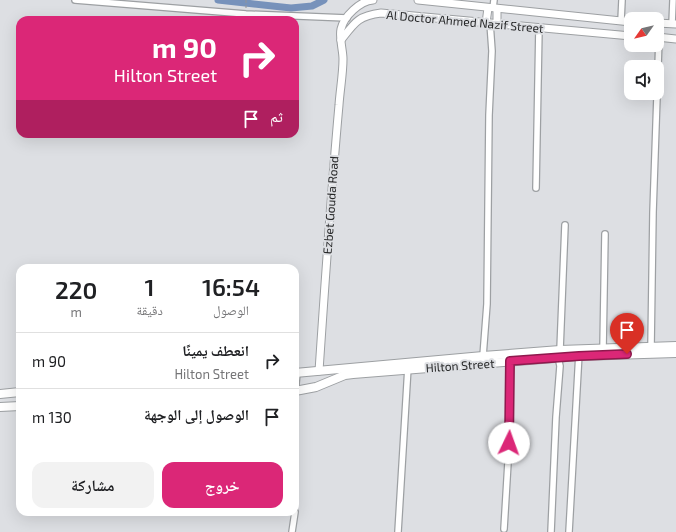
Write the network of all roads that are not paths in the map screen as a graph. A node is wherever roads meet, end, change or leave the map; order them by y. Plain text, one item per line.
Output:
1 (75, 0) edge
2 (373, 0) edge
3 (418, 0) edge
4 (494, 0) edge
5 (622, 0) edge
6 (673, 0) edge
7 (361, 2) edge
8 (493, 8) junction
9 (368, 15) junction
10 (296, 16) edge
11 (299, 16) edge
12 (347, 18) junction
13 (592, 18) junction
14 (621, 21) junction
15 (624, 21) edge
16 (491, 23) junction
17 (664, 23) edge
18 (674, 24) edge
19 (539, 28) junction
20 (591, 33) junction
21 (624, 35) edge
22 (664, 38) edge
23 (676, 39) edge
24 (341, 40) junction
25 (658, 52) edge
26 (536, 188) dead end
27 (565, 226) dead end
28 (605, 234) dead end
29 (676, 346) edge
30 (651, 347) junction
31 (603, 349) junction
32 (579, 353) junction
33 (676, 353) edge
34 (559, 354) junction
35 (482, 358) junction
36 (510, 361) junction
37 (408, 366) junction
38 (319, 371) junction
39 (299, 373) edge
40 (299, 390) edge
41 (16, 392) edge
42 (0, 394) edge
43 (16, 406) edge
44 (0, 408) edge
45 (294, 516) edge
46 (504, 529) dead end
47 (292, 532) edge
48 (398, 532) edge
49 (551, 532) edge
50 (569, 532) edge

1 - 10 street
2 - 7 street, Al Doctor Ahmed Nazif Street
3 - 8 street, Al Doctor Ahmed Nazif Street
4 - 8 street
5 - 14 street
6 - 18 street
7 - 9 street
7 - 12 street, Al Doctor Ahmed Nazif Street
8 - 13 street, Al Doctor Ahmed Nazif Street
8 - 16 street
9 - 16 street, Al Doctor Ahmed Nazif Street
9 - 24 street, Al Doctor Ahmed Nazif Street
11 - 12 street
12 - 24 street, Al Doctor Ahmed Nazif Street
13 - 14 street, Al Doctor Ahmed Nazif Street
13 - 20 street
14 - 15 street, Al Doctor Ahmed Nazif Street
16 - 19 street, Al Doctor Ahmed Nazif Street
16 - 35 street
17 - 18 street
19 - 20 street, Al Doctor Ahmed Nazif Street
19 - 26 street
20 - 21 street, Al Doctor Ahmed Nazif Street
22 - 23 street
24 - 38 street, Ezbet Gouda Road
25 - 30 street
27 - 34 street
28 - 31 street
29 - 30 main road, Hilton Street
30 - 31 main road, Hilton Street
31 - 32 main road, Hilton Street
32 - 33 main road, Hilton Street
32 - 34 main road, Hilton Street
32 - 50 street
34 - 35 main road, Hilton Street
34 - 36 main road, Hilton Street
34 - 49 street
35 - 36 main road, Hilton Street
35 - 37 main road, Hilton Street
36 - 46 street
37 - 38 main road, Hilton Street
37 - 40 main road, Hilton Street
37 - 48 street
38 - 39 main road, Hilton Street
41 - 42 main road
43 - 44 main road
45 - 47 street

